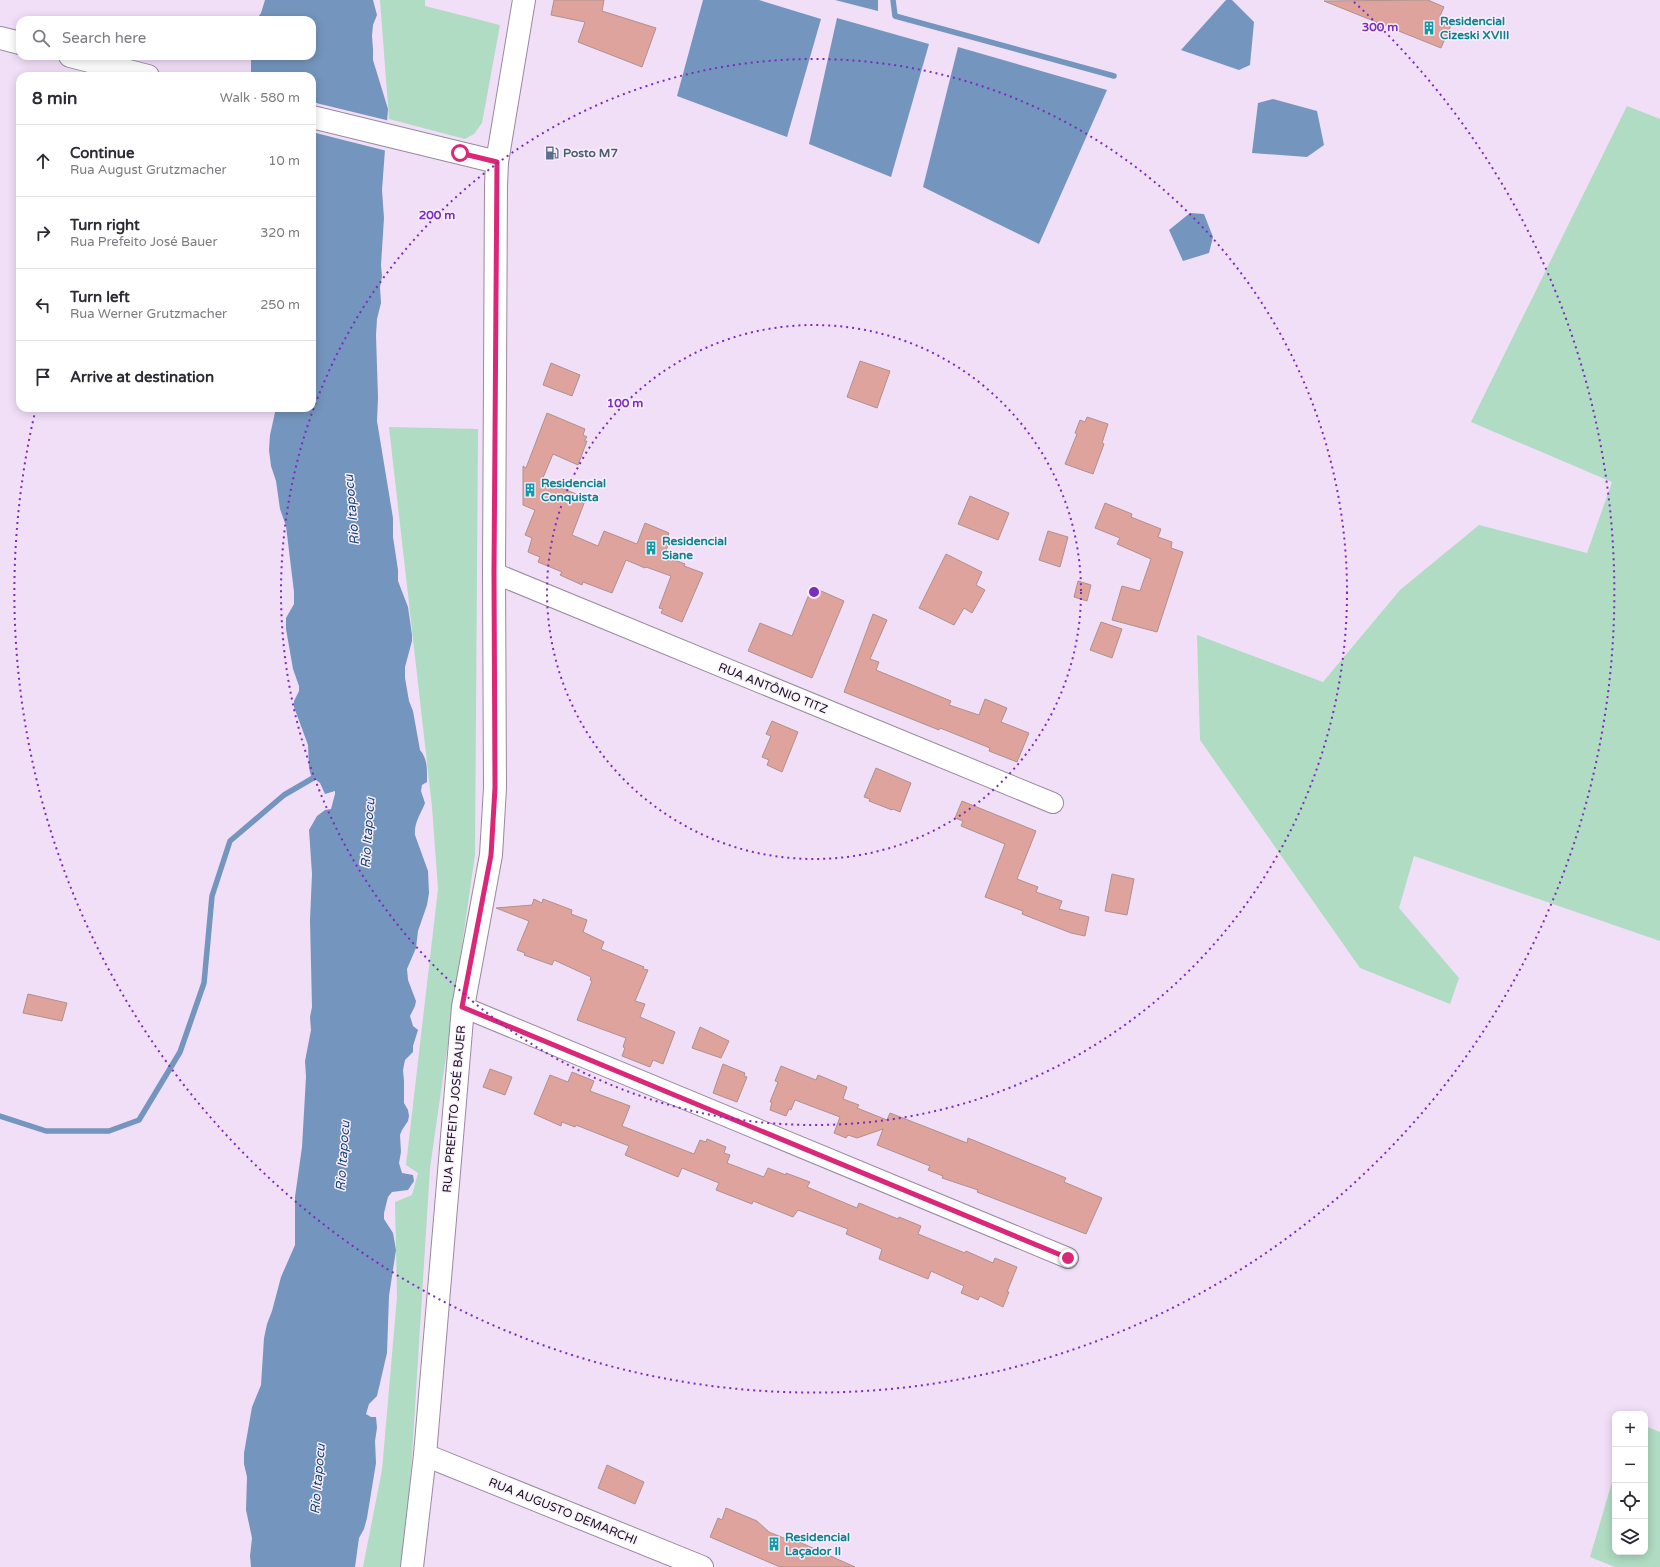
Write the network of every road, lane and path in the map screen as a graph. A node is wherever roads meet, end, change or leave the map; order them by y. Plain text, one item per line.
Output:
1 (524, 0) edge
2 (0, 38) edge
3 (16, 42) edge
4 (86, 60) edge
5 (132, 72) edge
6 (316, 118) edge
7 (497, 162) junction
8 (494, 573) junction
9 (1053, 803) dead end
10 (462, 1007) junction
11 (1068, 1258) dead end
12 (425, 1455) junction
13 (412, 1567) edge
14 (702, 1567) edge

1 - 7 street, RUA PREFEITO JOSÉ BAUER
2 - 3 street
4 - 5 street
6 - 7 street
7 - 8 street, RUA PREFEITO JOSÉ BAUER
8 - 9 street, RUA ANTÔNIO TITZ
8 - 10 street, RUA PREFEITO JOSÉ BAUER
10 - 11 street
10 - 12 street, RUA PREFEITO JOSÉ BAUER
12 - 13 street, RUA PREFEITO JOSÉ BAUER
12 - 14 street, RUA AUGUSTO DEMARCHI

